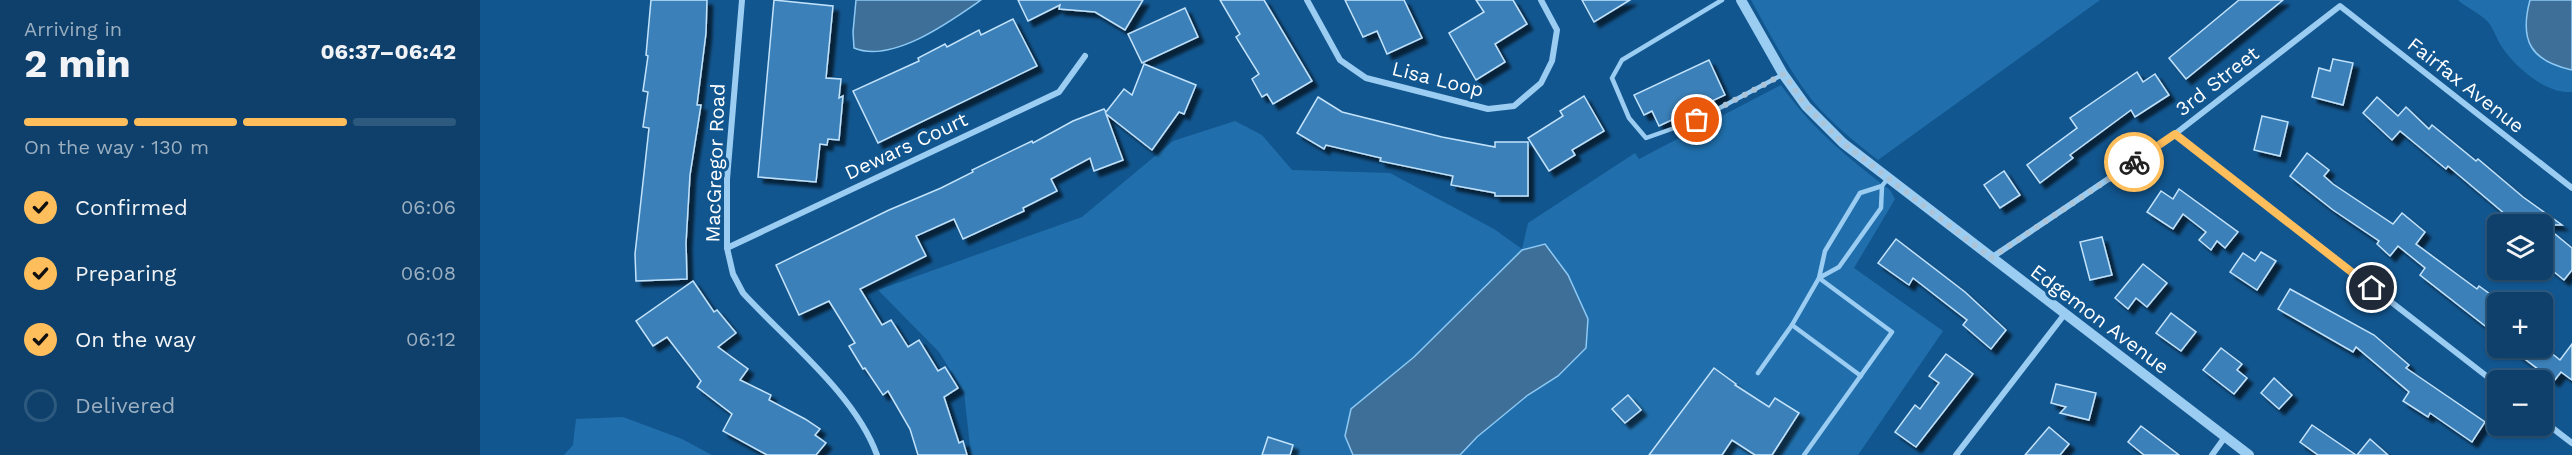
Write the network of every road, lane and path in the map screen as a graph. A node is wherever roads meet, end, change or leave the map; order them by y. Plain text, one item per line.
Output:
1 (741, 0) edge
2 (1307, 0) edge
3 (1541, 0) edge
4 (1722, 0) edge
5 (1741, 0) edge
6 (2340, 6) joint
7 (1084, 56) dead end
8 (1784, 74) junction
9 (2175, 134) junction
10 (1885, 182) junction
11 (2572, 188) edge
12 (727, 248) junction
13 (1991, 258) junction
14 (1819, 278) junction
15 (2064, 315) junction
16 (1792, 325) junction
17 (1758, 373) dead end
18 (1861, 376) junction
19 (2487, 376) edge
20 (2553, 428) edge
21 (2225, 437) junction
22 (2572, 443) edge
23 (877, 455) edge
24 (1804, 455) edge
25 (1956, 455) edge
26 (2212, 455) edge
27 (2249, 455) edge

1 - 12 street, MacGregor Road
2 - 3 street, Lisa Loop
4 - 8 lane
5 - 8 street, Edgemon Avenue
6 - 9 street, 3rd Street
6 - 11 street, Fairfax Avenue
7 - 12 street, Dewars Court
8 - 10 street, Edgemon Avenue
9 - 13 street, 3rd Street
9 - 19 street
10 - 13 street, Edgemon Avenue
10 - 14 lane
10 - 14 lane
12 - 23 street, MacGregor Road
13 - 15 street, Edgemon Avenue
14 - 16 lane
14 - 18 lane
15 - 21 street, Edgemon Avenue
15 - 25 street
16 - 17 lane
16 - 18 lane
18 - 24 lane
20 - 22 street
21 - 26 street
21 - 27 street, Edgemon Avenue

